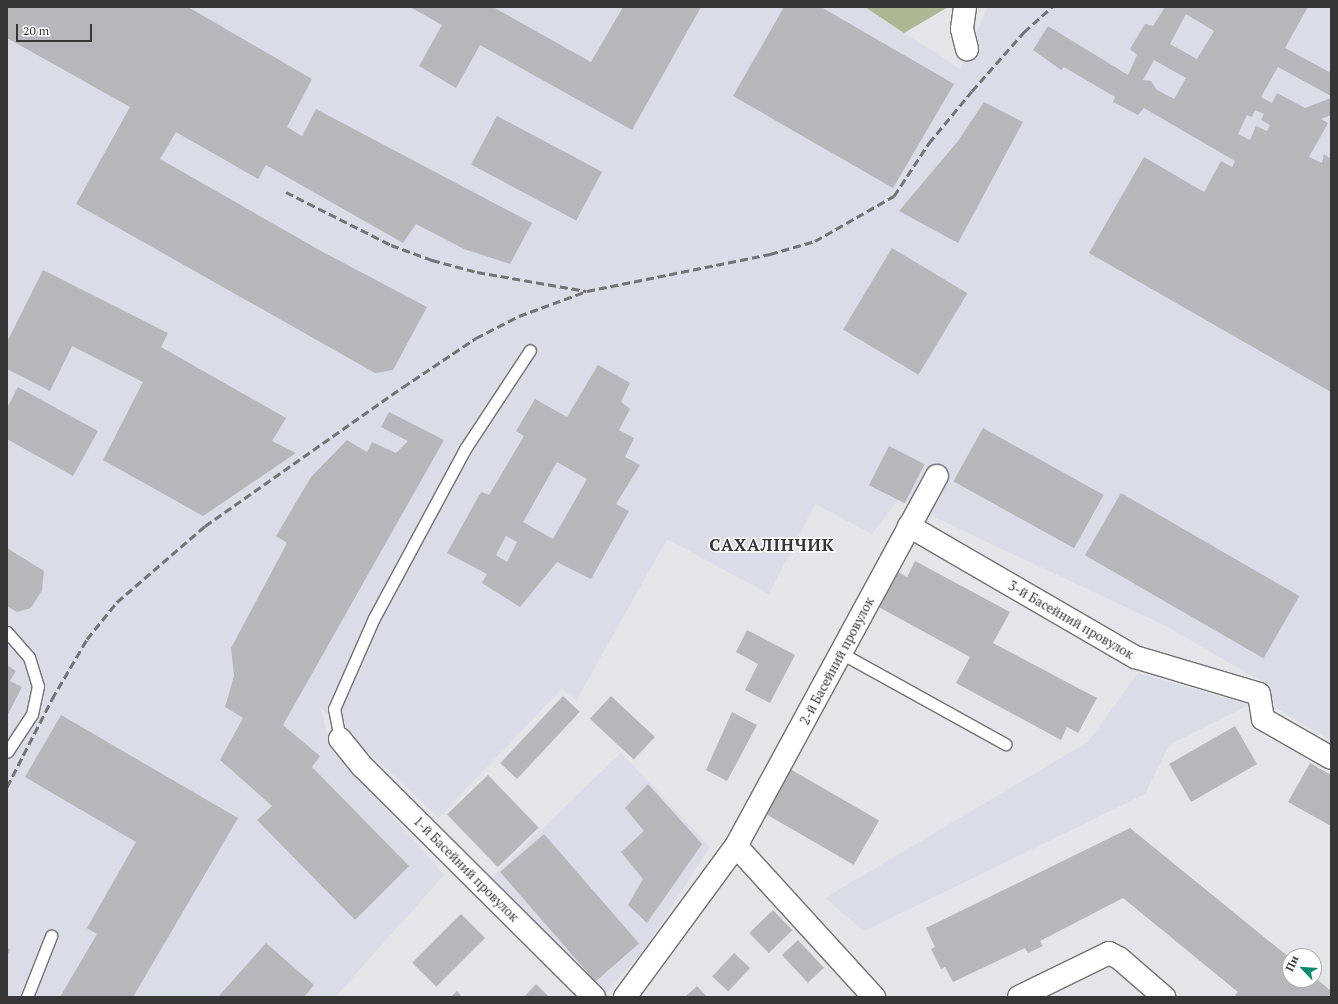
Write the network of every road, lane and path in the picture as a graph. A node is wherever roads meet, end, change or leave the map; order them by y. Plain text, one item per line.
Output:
1 (965, 7) edge
2 (967, 49) dead end
3 (530, 350) dead end
4 (937, 476) dead end
5 (909, 526) junction
6 (7, 632) edge
7 (841, 653) junction
8 (340, 739) joint
9 (1005, 744) dead end
10 (7, 752) edge
11 (1331, 758) edge
12 (736, 846) junction
13 (51, 936) dead end
14 (27, 997) edge
15 (594, 997) edge
16 (625, 997) edge
17 (874, 997) edge
18 (1019, 997) edge
19 (1164, 997) edge

1 - 2 street
3 - 8 lane
4 - 5 street, 2-й Басейний провулок
5 - 7 street, 2-й Басейний провулок
5 - 11 street, 3-й Басейний провулок
6 - 10 lane
7 - 9 lane
7 - 12 street, 2-й Басейний провулок
8 - 15 street, 1-й Басейний провулок
12 - 16 street, 2-й Басейний провулок
12 - 17 street
13 - 14 lane
18 - 19 street

